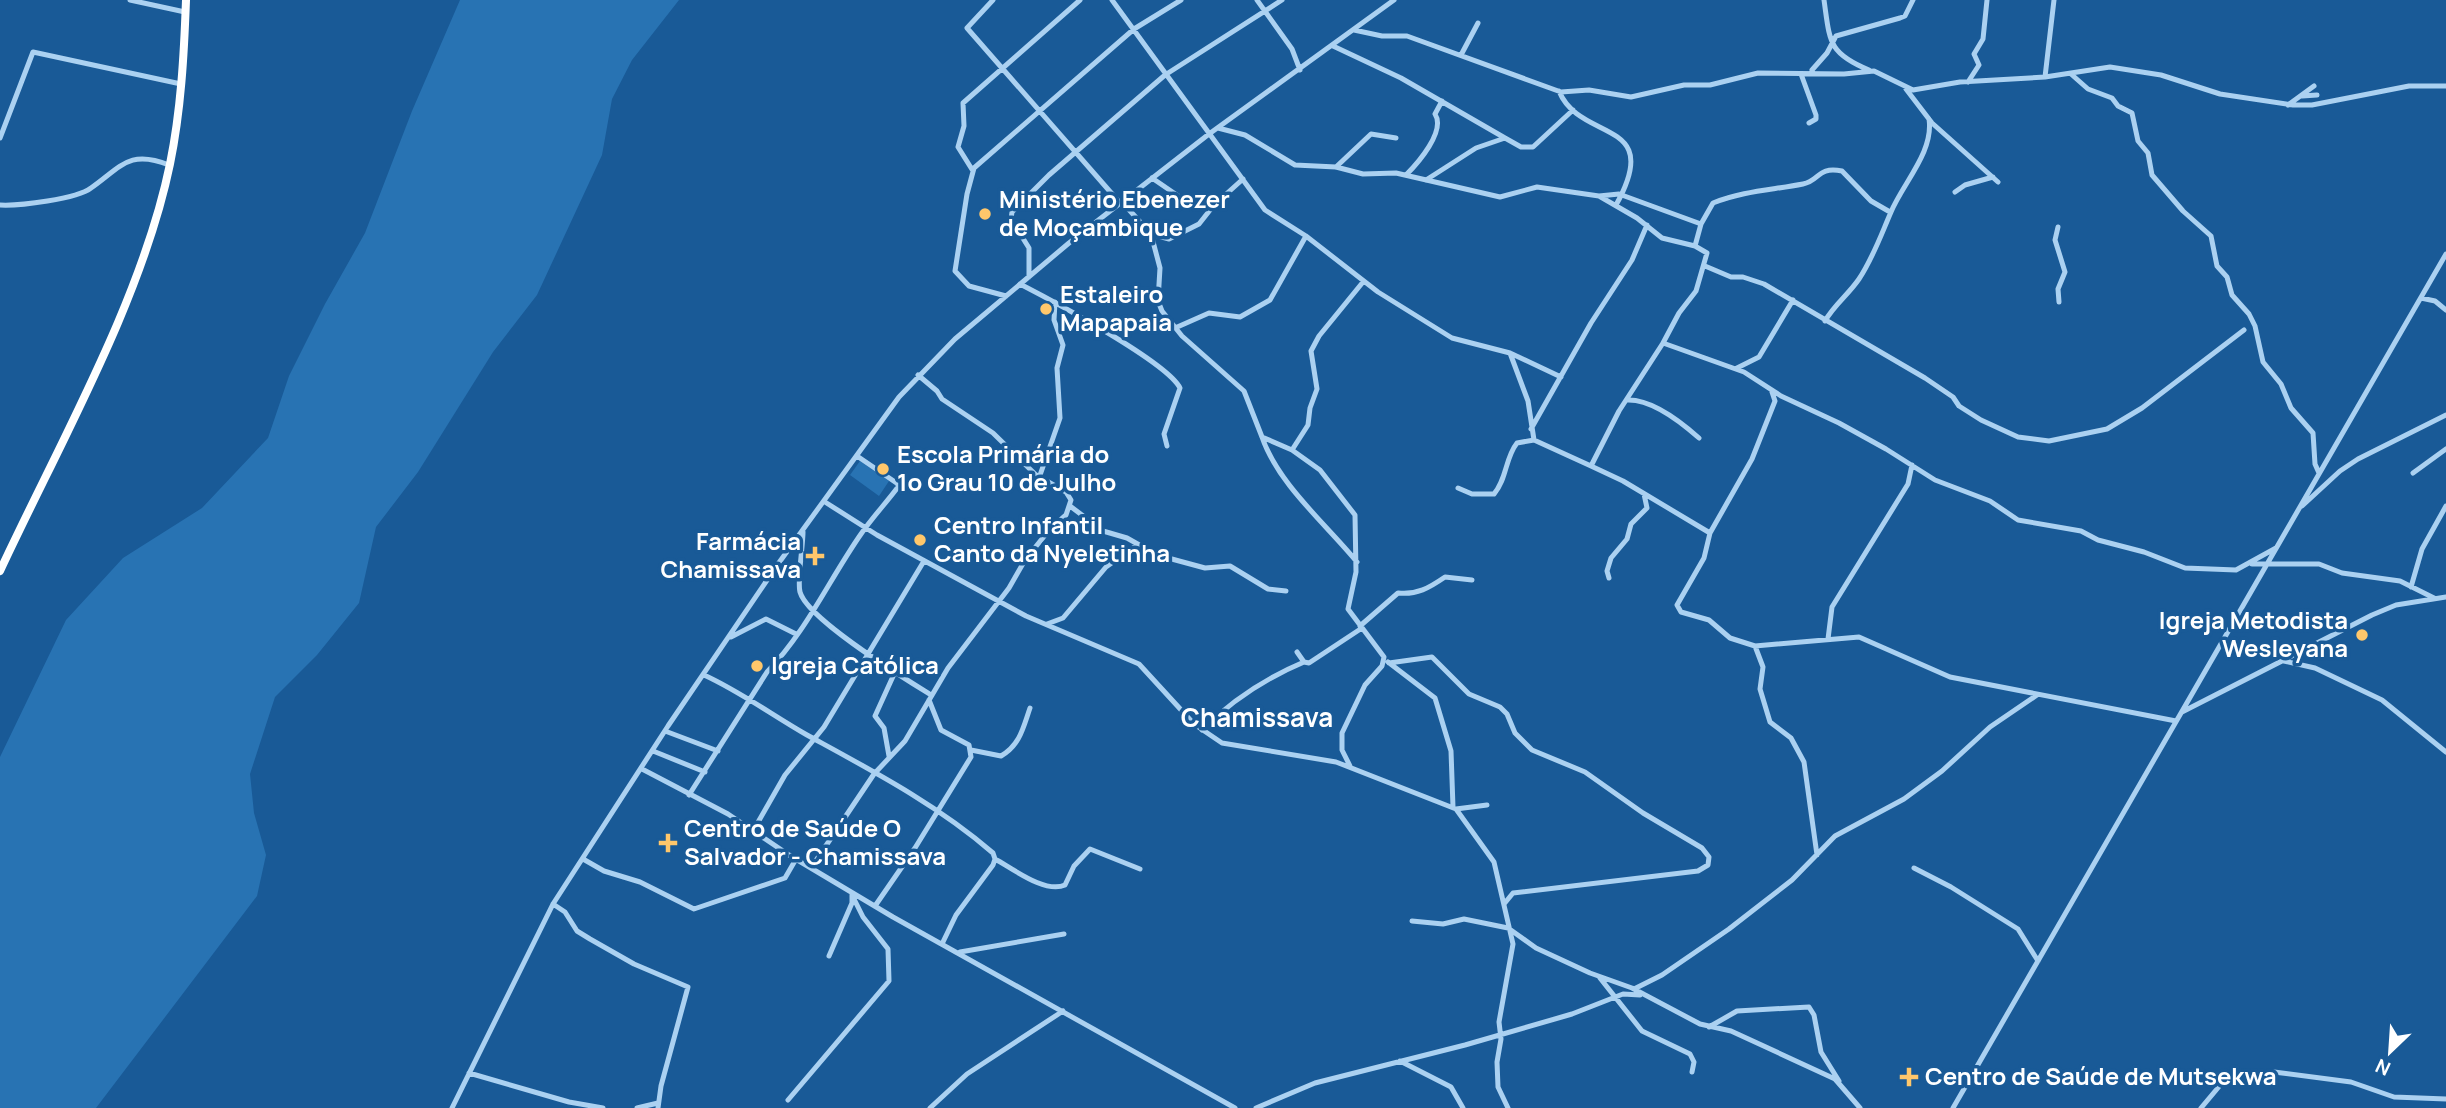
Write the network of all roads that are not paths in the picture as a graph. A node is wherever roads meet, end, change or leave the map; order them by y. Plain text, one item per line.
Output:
1 (130, 0) edge
2 (186, 0) edge
3 (993, 0) edge
4 (1080, 0) edge
5 (1112, 0) edge
6 (1181, 0) edge
7 (1257, 0) edge
8 (1282, 0) edge
9 (1394, 0) edge
10 (1824, 0) edge
11 (1913, 0) edge
12 (1987, 0) edge
13 (2054, 0) edge
14 (185, 12) junction
15 (1266, 12) junction
16 (1478, 23) dead end
17 (1134, 29) junction
18 (1354, 30) junction
19 (1832, 44) junction
20 (1333, 46) junction
21 (1461, 55) junction
22 (1002, 69) junction
23 (1300, 70) junction
24 (1869, 70) junction
25 (1809, 72) junction
26 (1801, 74) junction
27 (2071, 74) junction
28 (1166, 75) junction
29 (2046, 77) junction
30 (1968, 82) junction
31 (181, 85) junction
32 (2314, 86) dead end
33 (2446, 86) edge
34 (1906, 89) junction
35 (1559, 91) junction
36 (2316, 95) dead end
37 (2301, 96) junction
38 (1442, 101) junction
39 (2288, 105) junction
40 (1039, 110) junction
41 (1573, 110) junction
42 (1930, 119) junction
43 (1809, 123) dead end
44 (1218, 128) junction
45 (1209, 134) junction
46 (0, 138) edge
47 (1396, 138) dead end
48 (1505, 138) junction
49 (1074, 154) junction
50 (169, 166) junction
51 (1336, 167) junction
52 (973, 171) junction
53 (1406, 175) junction
54 (1152, 178) junction
55 (1243, 179) junction
56 (1426, 180) junction
57 (1955, 192) dead end
58 (1621, 195) junction
59 (1599, 196) junction
60 (1121, 203) junction
61 (0, 205) edge
62 (1214, 205) junction
63 (1616, 205) junction
64 (1890, 212) junction
65 (1701, 224) junction
66 (1647, 225) junction
67 (2058, 227) dead end
68 (1151, 234) junction
69 (1306, 236) junction
70 (1695, 246) junction
71 (2446, 254) edge
72 (1705, 266) junction
73 (1029, 277) junction
74 (1363, 282) junction
75 (1020, 284) junction
76 (1006, 296) junction
77 (2421, 298) junction
78 (1793, 300) junction
79 (1055, 302) junction
80 (2059, 302) dead end
81 (2446, 310) edge
82 (1825, 321) junction
83 (1175, 328) junction
84 (2244, 330) dead end
85 (1663, 343) junction
86 (1510, 353) junction
87 (1737, 368) junction
88 (918, 375) junction
89 (1561, 377) junction
90 (1771, 390) junction
91 (1627, 400) junction
92 (2446, 415) edge
93 (1530, 430) junction
94 (1262, 438) junction
95 (1699, 438) dead end
96 (1534, 440) junction
97 (1167, 446) dead end
98 (2446, 449) edge
99 (1292, 450) junction
100 (857, 456) junction
101 (1912, 465) junction
102 (1591, 466) junction
103 (2319, 473) junction
104 (2413, 473) dead end
105 (1039, 478) junction
106 (1458, 488) dead end
107 (1644, 494) junction
108 (825, 502) junction
109 (1070, 506) junction
110 (2446, 506) edge
111 (2299, 508) junction
112 (865, 528) junction
113 (803, 532) junction
114 (1710, 533) junction
115 (1138, 545) junction
116 (2276, 548) junction
117 (2272, 555) junction
118 (923, 561) junction
119 (1357, 562) junction
120 (2276, 562) junction
121 (2252, 564) junction
122 (2267, 564) junction
123 (0, 570) edge
124 (1609, 578) dead end
125 (1472, 580) dead end
126 (2411, 587) junction
127 (1286, 591) dead end
128 (2446, 597) edge
129 (2434, 598) junction
130 (998, 600) junction
131 (814, 611) junction
132 (1047, 624) junction
133 (1361, 627) junction
134 (796, 634) junction
135 (731, 637) junction
136 (1828, 639) junction
137 (1755, 646) junction
138 (1297, 652) dead end
139 (868, 654) junction
140 (1386, 660) junction
141 (2284, 661) junction
142 (1304, 662) junction
143 (895, 672) junction
144 (704, 675) junction
145 (2037, 695) junction
146 (930, 697) junction
147 (751, 698) junction
148 (1030, 708) dead end
149 (2182, 712) junction
150 (2176, 721) junction
151 (1202, 730) junction
152 (665, 731) junction
153 (815, 738) junction
154 (971, 750) junction
155 (653, 751) junction
156 (718, 751) junction
157 (2446, 752) edge
158 (889, 756) junction
159 (1353, 768) junction
160 (642, 769) junction
161 (705, 772) junction
162 (874, 774) junction
163 (689, 795) junction
164 (1487, 805) dead end
165 (1455, 808) junction
166 (937, 810) junction
167 (753, 831) junction
168 (1816, 855) junction
169 (583, 859) junction
170 (796, 859) junction
171 (995, 859) junction
172 (811, 868) junction
173 (1914, 868) dead end
174 (1140, 869) dead end
175 (853, 895) junction
176 (553, 904) junction
177 (1504, 904) junction
178 (875, 906) junction
179 (1412, 921) dead end
180 (1508, 928) junction
181 (1064, 934) dead end
182 (942, 944) junction
183 (958, 952) junction
184 (829, 956) dead end
185 (2038, 961) junction
186 (1598, 976) junction
187 (1634, 989) junction
188 (1617, 996) junction
189 (1647, 997) junction
190 (1063, 1011) junction
191 (1709, 1027) junction
192 (1501, 1034) junction
193 (1400, 1061) junction
194 (1692, 1072) dead end
195 (469, 1073) junction
196 (1839, 1082) junction
197 (2446, 1099) edge
198 (789, 1100) dead end
199 (658, 1105) edge
200 (452, 1108) edge
201 (603, 1108) edge
202 (637, 1108) edge
203 (930, 1108) edge
204 (1235, 1108) edge
205 (1256, 1108) edge
206 (1464, 1108) edge
207 (1508, 1108) edge
208 (1860, 1108) edge
209 (1953, 1108) edge
210 (2201, 1108) edge

1 - 14 street
2 - 14 highway
3 - 22 street
4 - 22 street
5 - 17 street
6 - 17 street
7 - 15 street
8 - 15 street
9 - 18 street
10 - 19 street
11 - 19 street
12 - 30 street
13 - 29 street
14 - 31 highway
15 - 23 street
15 - 28 street
16 - 21 street
17 - 28 street
17 - 40 street
18 - 20 street
18 - 21 street
19 - 24 street
19 - 25 street
20 - 23 street
20 - 38 street
21 - 35 street
22 - 40 street
22 - 52 street
23 - 44 street
24 - 25 street
24 - 34 street
25 - 26 street
26 - 35 street
26 - 43 street
27 - 29 street
27 - 39 street
27 - 103 street
28 - 45 street
28 - 49 street
29 - 30 street
30 - 34 street
31 - 46 street
31 - 50 highway
32 - 37 street
33 - 39 street
34 - 42 street
35 - 41 street
36 - 37 street
37 - 39 street
38 - 48 street
38 - 53 street
40 - 49 street
40 - 52 street
41 - 48 street
41 - 58 street
42 - 57 street
42 - 64 street
44 - 45 street
44 - 51 street
45 - 54 street
45 - 55 street
47 - 51 street
48 - 56 street
49 - 60 street
49 - 73 street
50 - 61 street
50 - 123 highway
51 - 53 street
52 - 76 street
53 - 56 street
54 - 60 street
54 - 62 street
55 - 62 street
55 - 69 street
56 - 59 street
58 - 59 street
58 - 63 street
58 - 65 street
59 - 63 street
60 - 68 street
60 - 73 street
62 - 68 street
63 - 66 street
64 - 65 street
64 - 82 street
65 - 70 street
66 - 70 street
66 - 89 street
67 - 80 street
68 - 83 street
69 - 74 street
69 - 83 street
70 - 72 street
71 - 77 street
72 - 78 street
72 - 85 street
73 - 75 street
74 - 86 street
74 - 99 street
75 - 76 street
75 - 79 street
76 - 88 street
77 - 81 street
77 - 103 street
78 - 82 street
78 - 87 street
79 - 97 street
79 - 105 street
82 - 84 street
83 - 94 street
85 - 87 street
85 - 91 street
86 - 89 street
86 - 93 street
87 - 90 street
88 - 100 street
88 - 105 street
89 - 93 street
90 - 101 street
90 - 114 street
91 - 95 street
91 - 102 street
92 - 111 street
93 - 96 street
94 - 99 street
94 - 119 street
96 - 102 street
96 - 106 street
98 - 104 street
99 - 119 street
100 - 108 street
100 - 112 street
101 - 121 street
101 - 136 street
102 - 107 street
103 - 111 street
105 - 109 street
107 - 114 street
107 - 124 street
108 - 112 street
108 - 113 street
109 - 115 street
109 - 130 street
110 - 126 street
111 - 116 street
112 - 118 street
112 - 131 street
113 - 131 street
113 - 135 street
114 - 137 street
115 - 127 street
115 - 132 street
116 - 117 street
116 - 121 street
117 - 120 street
117 - 122 street
118 - 130 street
118 - 139 street
119 - 133 street
120 - 122 street
120 - 126 street
121 - 122 street
122 - 149 street
125 - 133 street
126 - 129 street
128 - 129 street
129 - 141 street
130 - 132 street
130 - 146 street
131 - 134 street
131 - 139 street
132 - 151 street
133 - 140 street
133 - 142 street
134 - 135 street
134 - 147 street
135 - 144 street
136 - 137 street
136 - 145 street
137 - 168 street
138 - 142 street
139 - 143 street
139 - 153 street
140 - 159 street
140 - 165 street
140 - 177 street
141 - 149 street
141 - 157 street
142 - 151 street
143 - 146 street
143 - 158 street
144 - 147 street
144 - 152 street
145 - 150 street
145 - 168 street
146 - 154 street
146 - 158 street
147 - 153 street
147 - 156 street
148 - 154 street
149 - 150 street
150 - 185 street
151 - 159 street
152 - 155 street
152 - 156 street
153 - 162 street
153 - 167 street
154 - 166 street
155 - 160 street
155 - 161 street
156 - 161 street
158 - 162 street
159 - 165 street
160 - 163 street
160 - 169 street
161 - 163 street
162 - 166 street
162 - 172 street
163 - 167 street
164 - 165 street
165 - 177 street
166 - 171 street
166 - 178 street
167 - 170 street
168 - 187 street
169 - 170 street
169 - 176 street
170 - 172 street
171 - 174 street
171 - 182 street
172 - 175 street
173 - 185 street
175 - 178 street
175 - 184 street
175 - 198 street
176 - 195 street
176 - 199 street
177 - 180 street
178 - 182 street
179 - 180 street
180 - 186 street
180 - 192 street
181 - 183 street
182 - 183 street
183 - 190 street
185 - 209 street
186 - 187 street
186 - 188 street
187 - 189 street
188 - 189 street
188 - 192 street
188 - 194 street
189 - 191 street
190 - 203 street
190 - 204 street
191 - 196 street
191 - 196 street
192 - 193 street
192 - 207 street
193 - 205 street
193 - 206 street
195 - 200 street
195 - 201 street
196 - 208 street
197 - 210 street
199 - 202 street

